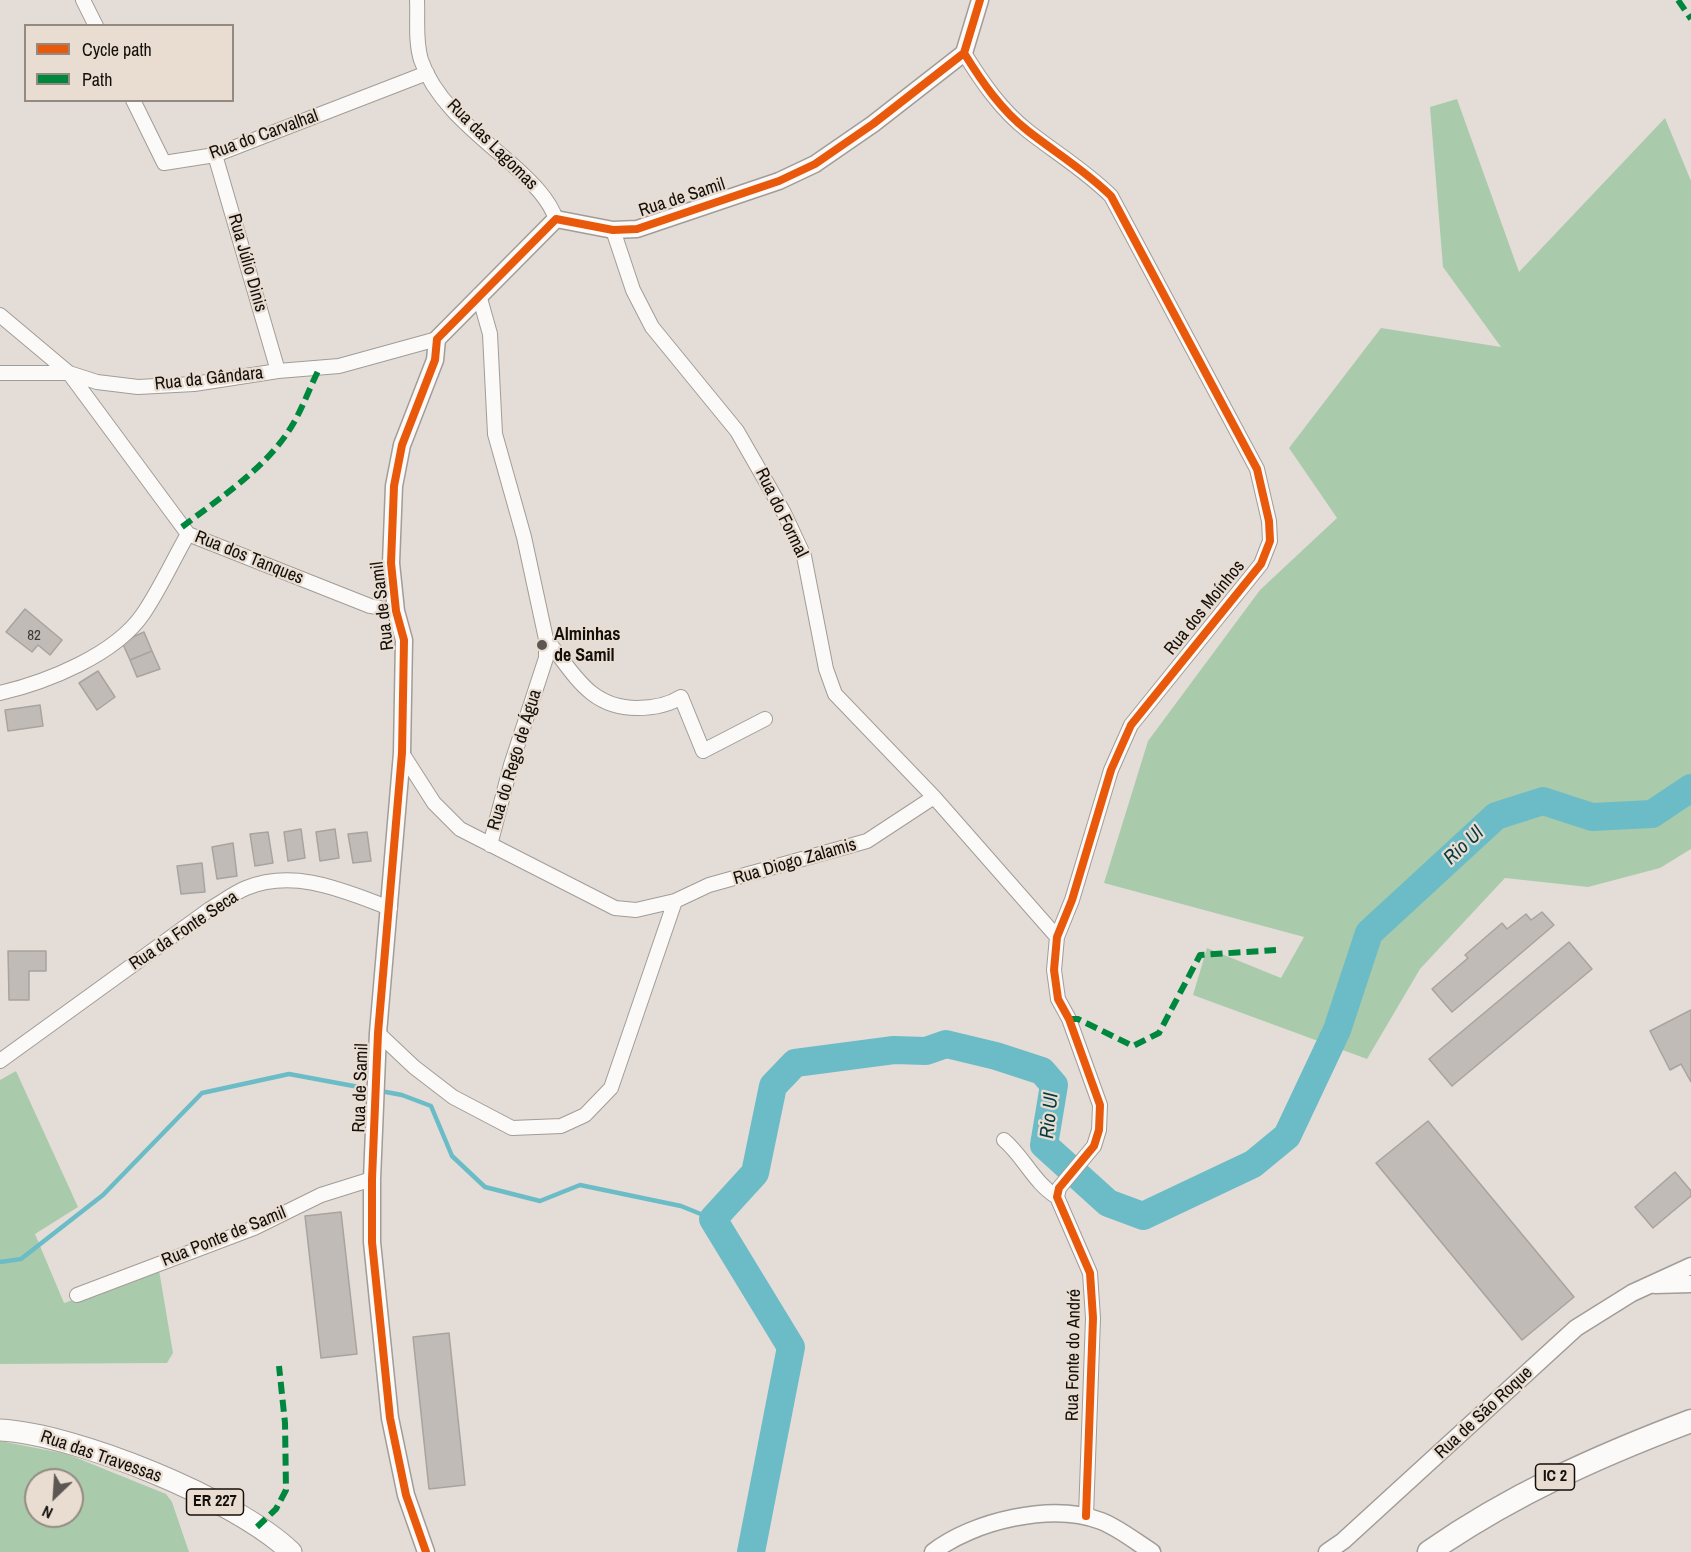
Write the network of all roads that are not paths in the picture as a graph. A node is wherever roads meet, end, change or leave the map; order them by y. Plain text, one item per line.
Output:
1 (83, 0) edge
2 (417, 0) edge
3 (980, 0) edge
4 (95, 24) edge
5 (964, 53) junction
6 (427, 74) junction
7 (134, 102) edge
8 (215, 155) junction
9 (556, 219) junction
10 (613, 230) junction
11 (479, 295) junction
12 (0, 315) edge
13 (437, 339) junction
14 (278, 371) junction
15 (0, 373) edge
16 (69, 373) junction
17 (188, 534) junction
18 (396, 611) junction
19 (546, 639) junction
20 (0, 693) edge
21 (765, 719) dead end
22 (402, 753) junction
23 (934, 796) junction
24 (490, 845) junction
25 (675, 901) junction
26 (390, 908) junction
27 (1057, 937) junction
28 (378, 1033) junction
29 (0, 1061) edge
30 (1004, 1140) dead end
31 (372, 1179) junction
32 (1057, 1197) junction
33 (1691, 1266) edge
34 (1691, 1284) edge
35 (1648, 1286) junction
36 (77, 1295) dead end
37 (1691, 1421) edge
38 (0, 1430) edge
39 (1691, 1430) edge
40 (1086, 1516) junction
41 (291, 1552) edge
42 (426, 1552) edge
43 (933, 1552) edge
44 (1152, 1552) edge
45 (1327, 1552) edge
46 (1429, 1552) edge
47 (1447, 1552) edge

1 - 4 street
2 - 6 street, Rua das Lagomas
3 - 5 street
5 - 10 street, Rua de Samil
5 - 27 street, Rua dos Moínhos
6 - 8 street, Rua do Carvalhal
6 - 9 street, Rua das Lagomas
7 - 8 street, Rua do Carvalhal
8 - 14 street, Rua Júlio Dinis
9 - 10 street, Rua de Samil
9 - 11 street
10 - 23 street, Rua do Formal
11 - 13 street
11 - 19 street, Rua do Rego de Água
12 - 16 street, Rua da Gândara
13 - 14 street, Rua da Gândara
13 - 18 street, Rua de Samil
14 - 16 street, Rua da Gândara
15 - 16 street
16 - 17 street, Rua dos Tanques
17 - 18 street, Rua dos Tanques
17 - 20 street
18 - 22 street, Rua de Samil
19 - 21 street
19 - 24 street, Rua do Rego de Água
22 - 24 street
22 - 26 street, Rua de Samil
23 - 25 street, Rua Diogo Zalamis
23 - 27 street
24 - 25 street, Rua do Rego de Água
25 - 28 street
26 - 28 street, Rua de Samil
26 - 29 street, Rua da Fonte Seca
27 - 32 street, Rua dos Moínhos
28 - 31 street, Rua de Samil
30 - 32 street, Rua Fonte do André
31 - 36 street, Rua Ponte de Samil
31 - 42 street, Rua de Samil
32 - 40 street, Rua Fonte do André
33 - 35 street, Rua de São Roque
34 - 35 street, Rua de São Roque
35 - 45 street, Rua de São Roque
37 - 46 highway, IC 2
38 - 41 main road, Rua das Travessas / ER 227
39 - 47 highway, IC 2
40 - 43 street
40 - 44 street

